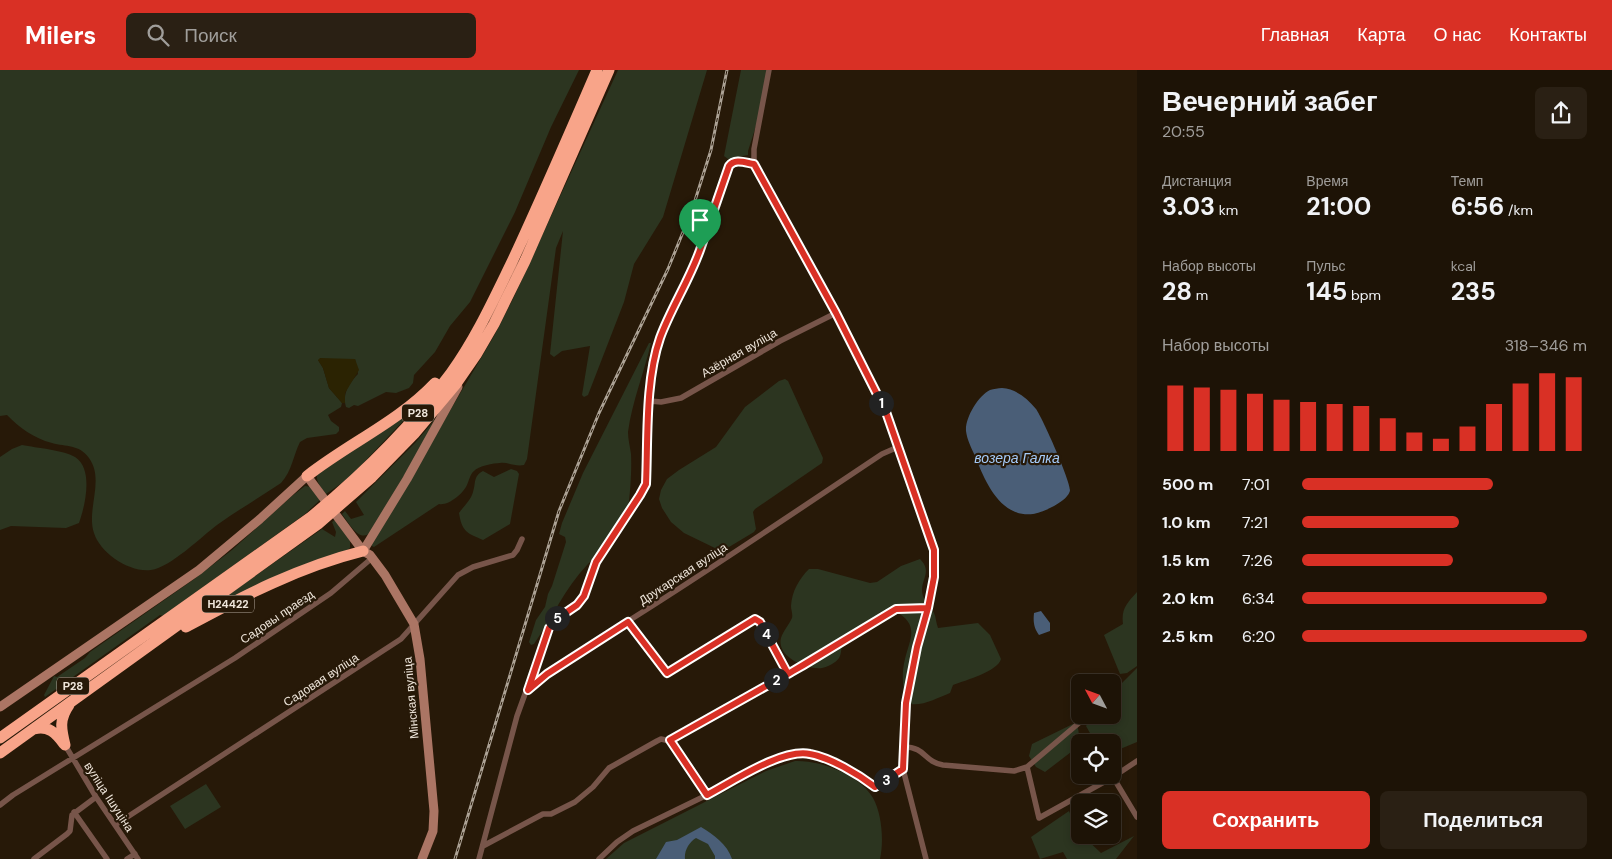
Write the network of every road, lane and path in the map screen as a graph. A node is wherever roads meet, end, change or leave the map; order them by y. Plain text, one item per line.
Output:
1 (597, 70) edge
2 (609, 70) edge
3 (769, 70) edge
4 (754, 164) junction
5 (836, 313) junction
6 (479, 326) junction
7 (476, 355) junction
8 (650, 401) junction
9 (898, 447) junction
10 (307, 476) junction
11 (347, 494) junction
12 (315, 521) junction
13 (522, 539) dead end
14 (367, 554) junction
15 (928, 608) junction
16 (628, 622) junction
17 (414, 624) junction
18 (147, 648) junction
19 (788, 674) junction
20 (528, 690) junction
21 (74, 699) junction
22 (0, 707) edge
23 (1078, 724) edge
24 (32, 729) junction
25 (0, 738) edge
26 (670, 740) junction
27 (65, 745) junction
28 (904, 747) junction
29 (0, 753) edge
30 (72, 759) junction
31 (1137, 761) edge
32 (1026, 767) junction
33 (903, 769) junction
34 (1121, 772) edge
35 (1100, 784) edge
36 (1117, 784) edge
37 (707, 795) junction
38 (96, 796) junction
39 (0, 805) edge
40 (74, 812) junction
41 (1137, 817) edge
42 (115, 825) junction
43 (482, 846) junction
44 (136, 856) edge
45 (34, 859) edge
46 (107, 859) edge
47 (127, 859) edge
48 (422, 859) edge
49 (479, 859) edge
50 (598, 859) edge
51 (926, 859) edge

1 - 6 highway, Р28
2 - 7 highway, Р28
3 - 4 street
4 - 5 street
4 - 8 street
5 - 8 street, Азёрная вуліца
5 - 9 street
6 - 10 highway
6 - 11 highway, Р28
7 - 11 highway, Р28
7 - 14 street
8 - 20 street
9 - 15 street
9 - 16 street, Друкарская вуліца
10 - 14 street, Мінская вуліца
10 - 22 street
11 - 12 highway, Р28
12 - 18 highway, Р28
12 - 25 highway, Р28
13 - 17 street, Садовая вуліца
14 - 17 street, Мінская вуліца
14 - 18 highway, Н24422
14 - 30 street, Садовы праезд
15 - 19 street
15 - 28 street
16 - 19 street
16 - 20 street, Друкарская вуліца
17 - 42 street, Садовая вуліца
17 - 48 street, Мінская вуліца
18 - 21 highway, Р28
19 - 26 street
20 - 43 street, Друкарская вуліца
21 - 24 highway, Р28
21 - 27 highway
23 - 32 street
24 - 27 highway
24 - 29 highway, Р28
26 - 37 street
26 - 43 street
27 - 30 street, вуліца Ішуціна
28 - 32 street
28 - 33 street
30 - 38 street, вуліца Ішуціна
30 - 39 street
31 - 34 street
32 - 35 street
33 - 37 street
33 - 51 street
36 - 41 street
37 - 50 street
38 - 40 street
38 - 42 street, вуліца Ішуціна
40 - 45 street
40 - 46 street
42 - 44 street, вуліца Ішуціна
43 - 49 street, Друкарская вуліца
44 - 47 street

